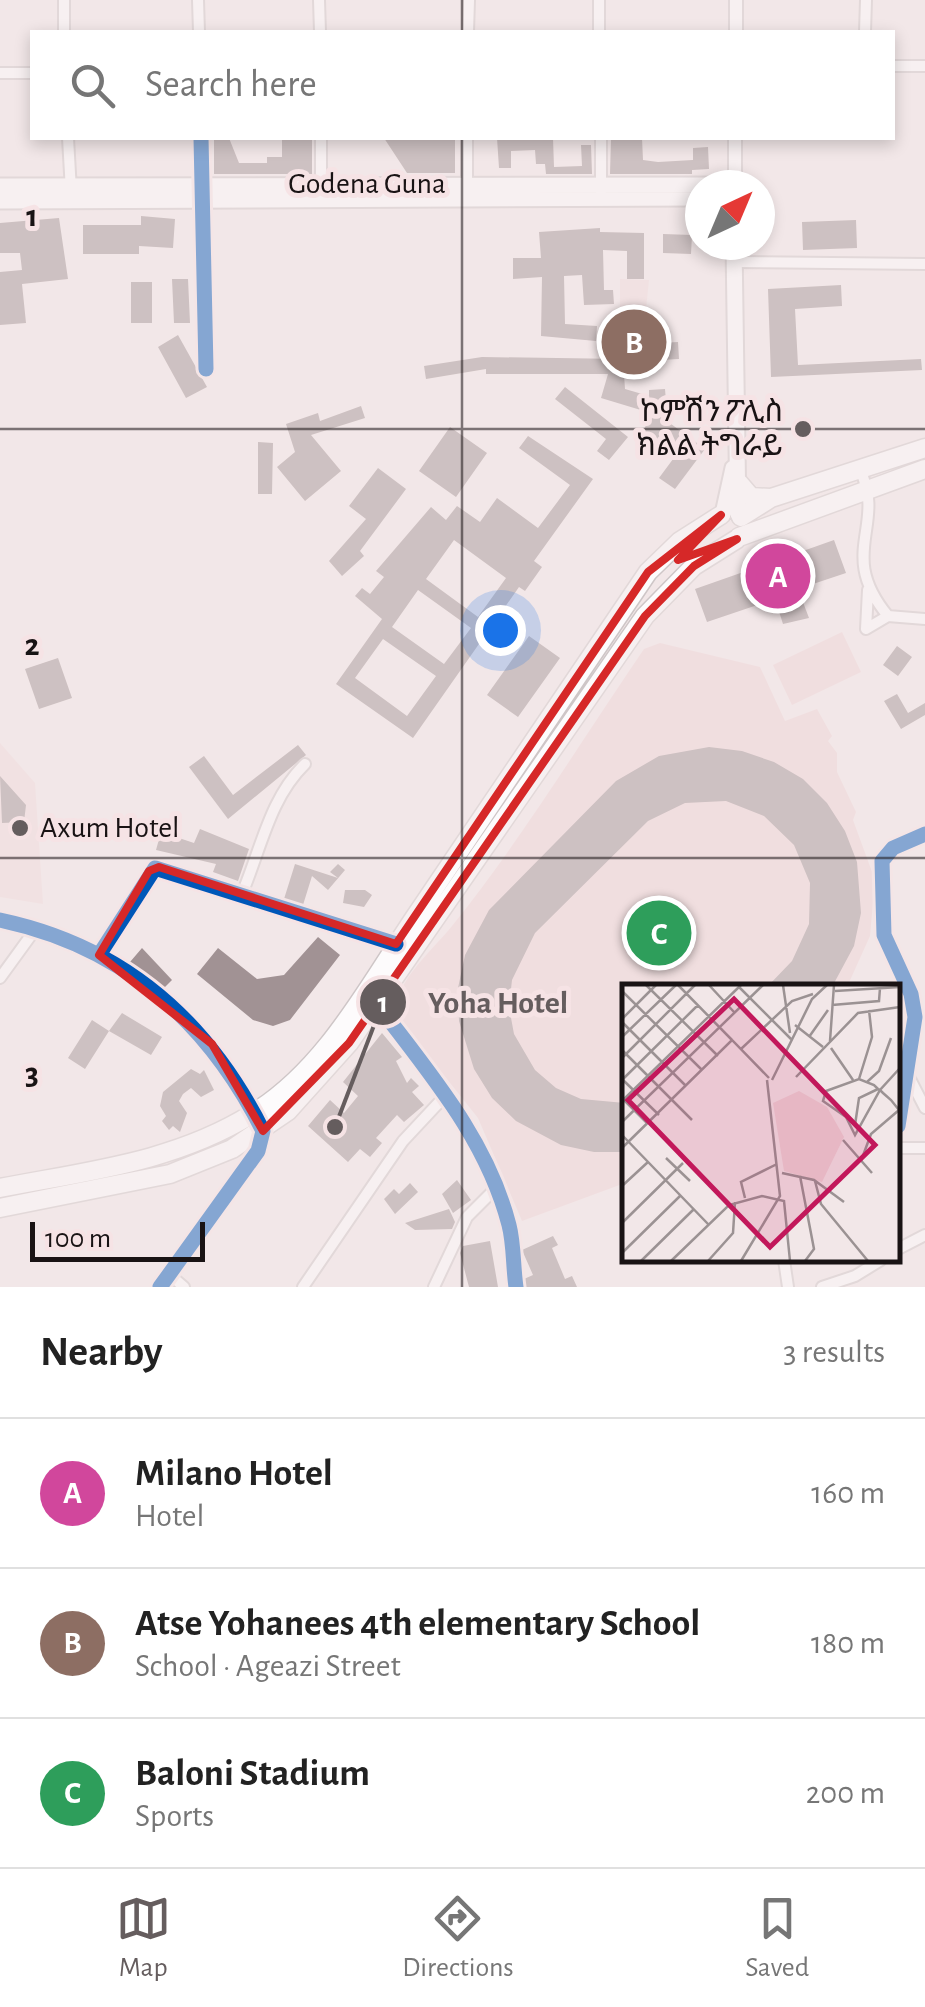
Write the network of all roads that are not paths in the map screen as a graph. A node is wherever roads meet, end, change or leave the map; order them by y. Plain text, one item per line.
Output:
1 (64, 0) edge
2 (198, 0) edge
3 (319, 0) edge
4 (469, 0) edge
5 (599, 0) edge
6 (736, 0) edge
7 (866, 0) edge
8 (64, 30) edge
9 (198, 30) edge
10 (320, 30) edge
11 (468, 30) edge
12 (599, 30) edge
13 (736, 30) edge
14 (865, 30) edge
15 (895, 66) edge
16 (925, 66) edge
17 (0, 73) edge
18 (30, 73) edge
19 (68, 140) edge
20 (201, 140) edge
21 (322, 140) edge
22 (467, 140) edge
23 (600, 140) edge
24 (736, 140) edge
25 (735, 170) edge
26 (0, 186) edge
27 (685, 187) edge
28 (321, 191) junction
29 (467, 191) junction
30 (601, 192) junction
31 (202, 193) junction
32 (71, 195) junction
33 (685, 197) edge
34 (0, 201) edge
35 (775, 255) edge
36 (734, 260) edge
37 (925, 264) edge
38 (206, 369) dead end
39 (925, 448) edge
40 (736, 450) junction
41 (925, 468) edge
42 (860, 470) junction
43 (739, 483) junction
44 (869, 489) junction
45 (771, 498) junction
46 (731, 515) junction
47 (738, 538) junction
48 (868, 589) junction
49 (888, 616) junction
50 (925, 619) edge
51 (305, 764) dead end
52 (925, 834) edge
53 (241, 896) junction
54 (0, 920) edge
55 (37, 928) junction
56 (396, 944) junction
57 (99, 956) junction
58 (0, 978) edge
59 (377, 1004) junction
60 (909, 1076) junction
61 (445, 1096) junction
62 (925, 1107) edge
63 (254, 1113) junction
64 (900, 1117) edge
65 (264, 1131) junction
66 (0, 1188) edge
67 (497, 1188) junction
68 (0, 1208) edge
69 (925, 1234) edge
70 (900, 1249) edge
71 (784, 1262) edge
72 (878, 1262) edge
73 (170, 1275) junction
74 (160, 1287) edge
75 (184, 1287) edge
76 (303, 1287) edge
77 (434, 1287) edge
78 (516, 1287) edge
79 (788, 1287) edge
80 (822, 1287) edge

1 - 8 street
2 - 9 street
3 - 10 street
4 - 11 street
5 - 12 street
6 - 13 street
7 - 14 street
15 - 16 street
17 - 18 street
19 - 32 street
20 - 31 street
21 - 28 street
22 - 29 street
23 - 30 street
24 - 25 street
26 - 32 main road, Godena Guna
27 - 30 main road, Godena Guna
28 - 29 main road, Godena Guna
28 - 31 main road, Godena Guna
29 - 30 main road, Godena Guna
30 - 33 main road, Godena Guna
31 - 32 main road, Godena Guna
31 - 38 street
32 - 34 main road, Godena Guna
35 - 37 street
36 - 40 main road
39 - 42 main road
40 - 43 main road
40 - 46 main road
41 - 44 main road
42 - 44 street
42 - 45 main road
43 - 45 main road
43 - 46 main road
44 - 47 main road
44 - 48 street
45 - 46 main road
46 - 47 main road
46 - 47 main road
46 - 56 main road
47 - 59 main road
48 - 49 street
48 - 49 street
49 - 50 street
51 - 53 street
52 - 60 street
53 - 56 street
53 - 57 street
54 - 55 street
55 - 57 street
55 - 58 street
56 - 63 main road
57 - 63 street
59 - 61 street
59 - 65 main road
60 - 62 street
60 - 64 street
61 - 67 street
61 - 76 street
63 - 65 street
63 - 66 main road
65 - 68 main road
65 - 73 street
67 - 77 street
67 - 78 street
69 - 70 street
71 - 79 street
72 - 80 street
73 - 74 street
73 - 75 street

